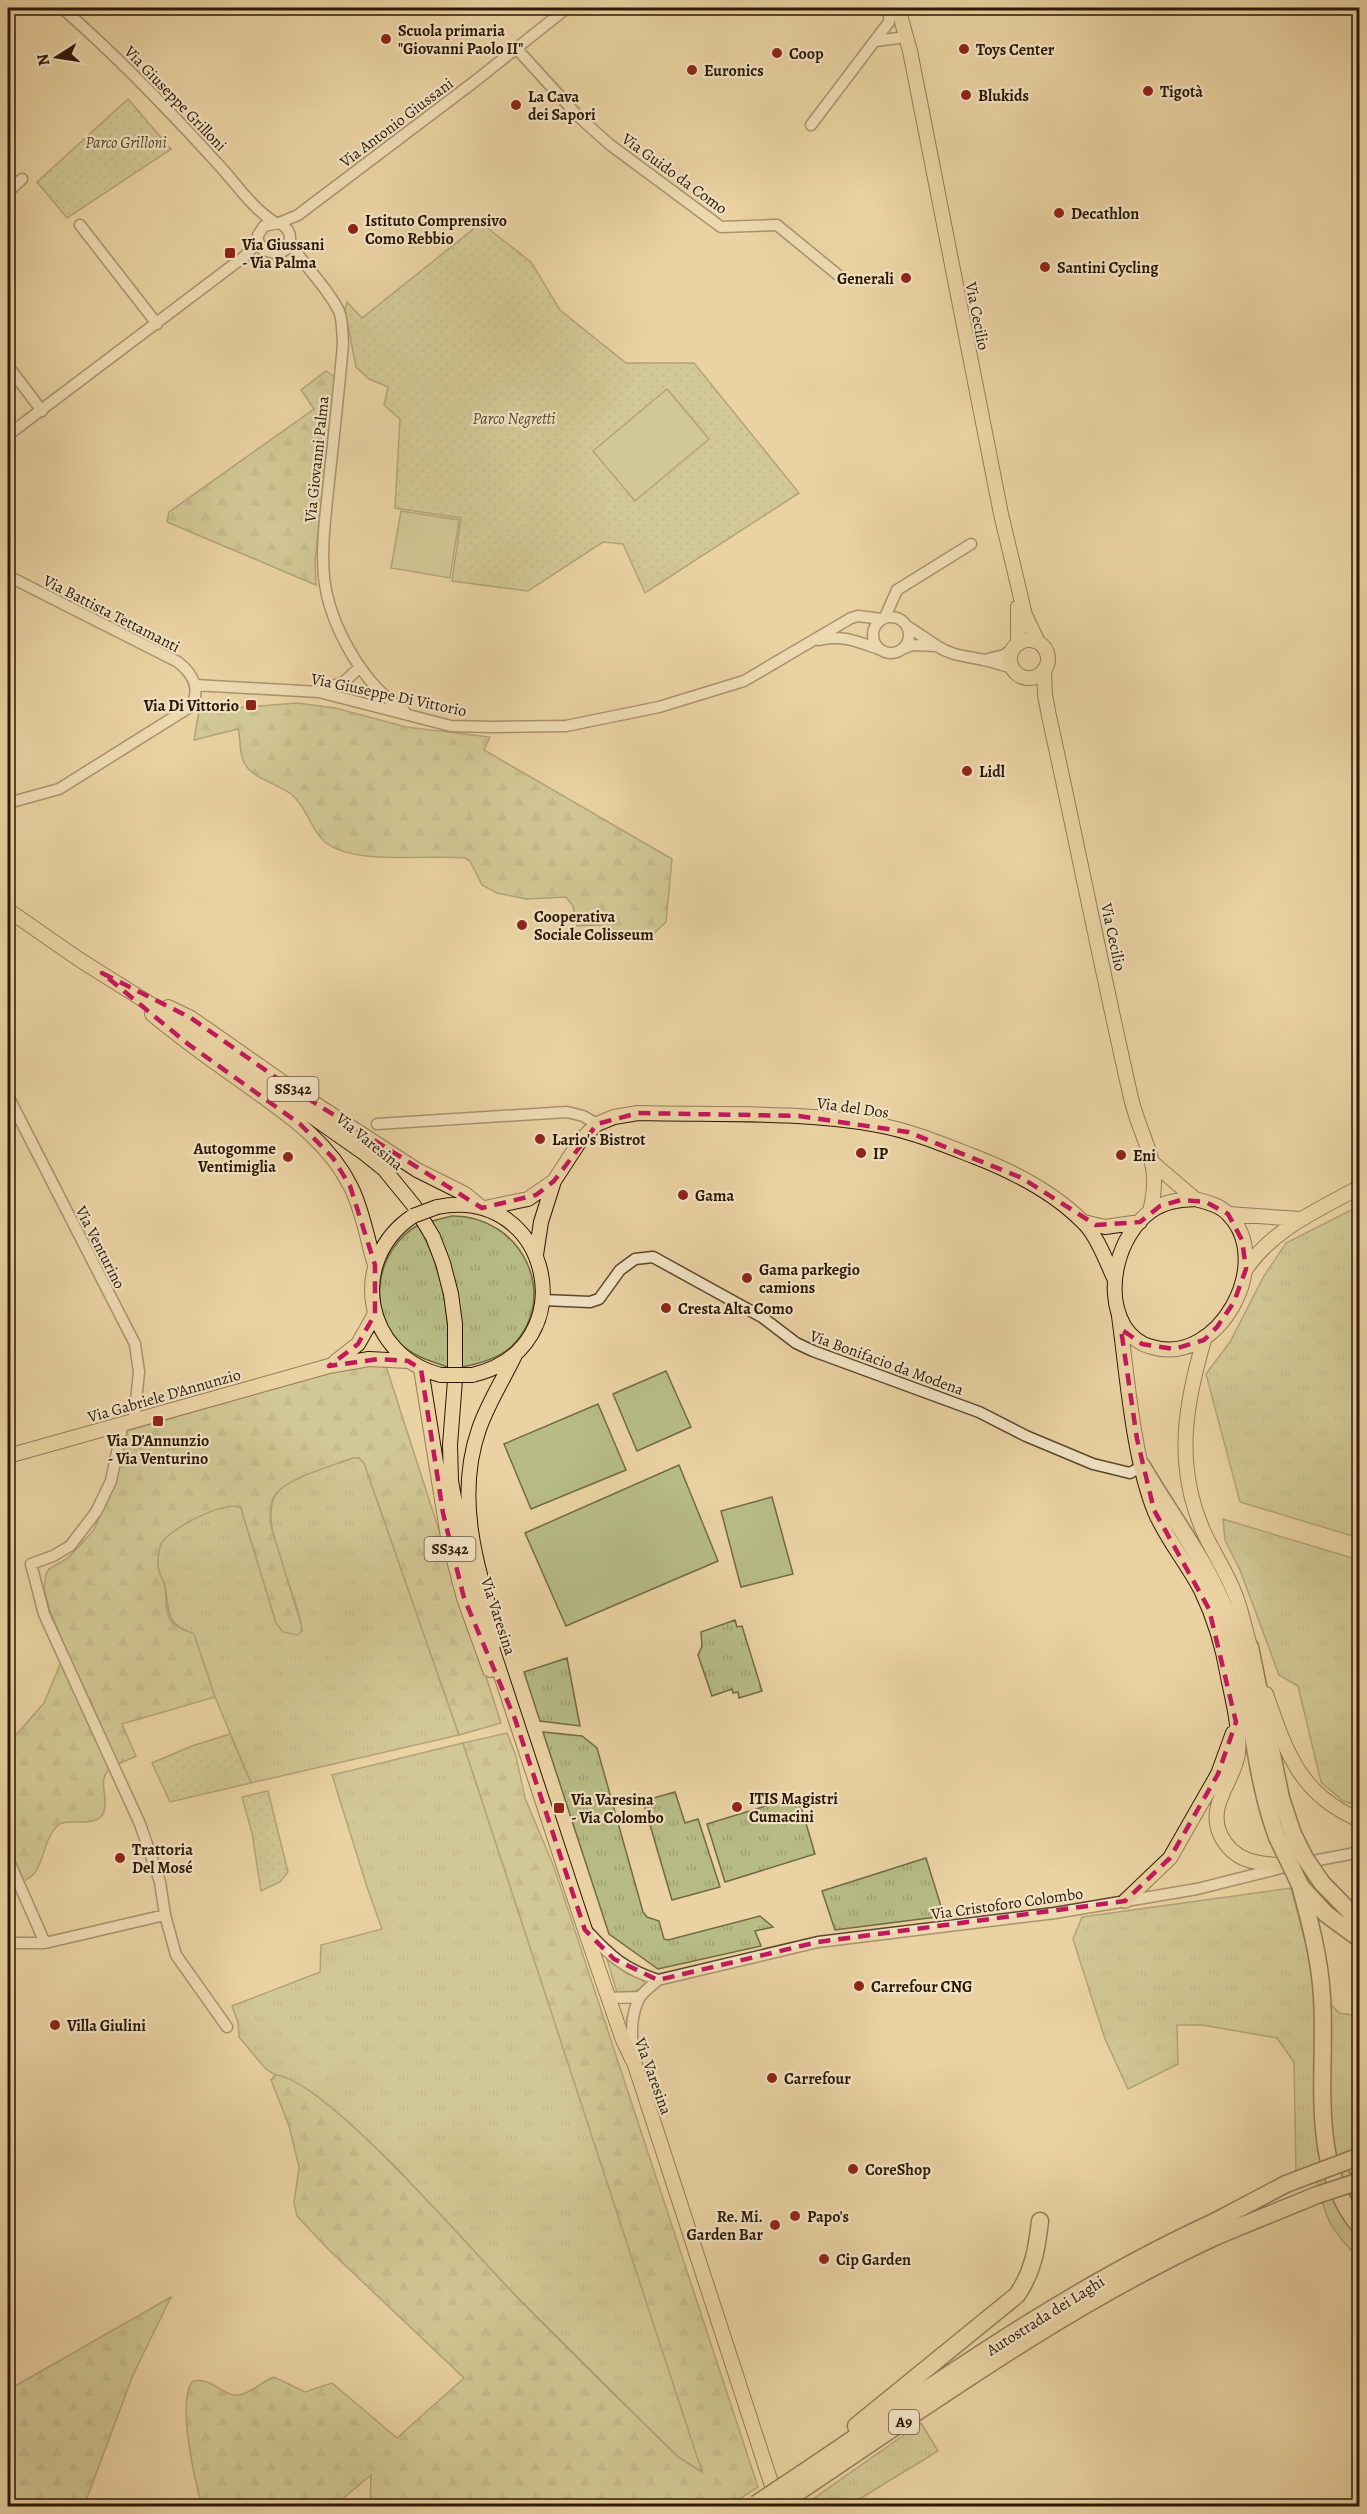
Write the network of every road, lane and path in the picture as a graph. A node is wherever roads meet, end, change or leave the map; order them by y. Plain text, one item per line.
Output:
1 (62, 8) edge
2 (567, 8) edge
3 (889, 8) edge
4 (901, 8) edge
5 (876, 41) junction
6 (908, 42) junction
7 (516, 48) junction
8 (811, 126) dead end
9 (22, 179) dead end
10 (8, 192) edge
11 (298, 215) junction
12 (272, 224) junction
13 (80, 225) dead end
14 (289, 237) junction
15 (258, 241) junction
16 (265, 252) junction
17 (283, 252) junction
18 (245, 256) junction
19 (300, 260) junction
20 (838, 275) dead end
21 (157, 324) junction
22 (8, 366) edge
23 (42, 411) junction
24 (8, 435) edge
25 (971, 543) dead end
26 (8, 576) edge
27 (910, 581) junction
28 (1019, 590) junction
29 (884, 618) junction
30 (905, 623) junction
31 (813, 642) junction
32 (1038, 642) junction
33 (937, 646) junction
34 (1016, 646) junction
35 (880, 649) junction
36 (902, 650) junction
37 (985, 660) junction
38 (360, 667) junction
39 (1044, 670) junction
40 (1019, 673) junction
41 (195, 685) junction
42 (319, 692) junction
43 (1049, 716) junction
44 (417, 718) junction
45 (8, 803) edge
46 (8, 910) edge
47 (102, 973) junction
48 (8, 1096) edge
49 (376, 1124) dead end
50 (597, 1124) junction
51 (1153, 1163) junction
52 (554, 1181) junction
53 (1359, 1187) edge
54 (1195, 1199) junction
55 (482, 1208) junction
56 (1150, 1211) junction
57 (1228, 1214) junction
58 (1300, 1219) junction
59 (1084, 1222) junction
60 (1140, 1222) junction
61 (536, 1255) junction
62 (375, 1265) junction
63 (1246, 1269) junction
64 (1115, 1280) junction
65 (543, 1300) junction
66 (375, 1314) junction
67 (1119, 1316) junction
68 (1203, 1340) junction
69 (515, 1355) junction
70 (408, 1361) junction
71 (328, 1366) junction
72 (421, 1369) junction
73 (129, 1421) junction
74 (8, 1456) edge
75 (1142, 1466) junction
76 (1250, 1647) junction
77 (515, 1719) junction
78 (1236, 1722) junction
79 (1359, 1820) edge
80 (1285, 1836) junction
81 (1359, 1852) edge
82 (8, 1859) edge
83 (1290, 1866) junction
84 (1300, 1885) junction
85 (1125, 1901) junction
86 (165, 1915) junction
87 (1359, 1922) edge
88 (585, 1930) junction
89 (1359, 1939) edge
90 (8, 1943) edge
91 (45, 1943) junction
92 (658, 1980) junction
93 (640, 1997) junction
94 (609, 1998) junction
95 (227, 2027) dead end
96 (634, 2065) junction
97 (1358, 2166) edge
98 (1359, 2190) edge
99 (1040, 2221) dead end
100 (1359, 2227) edge
101 (1215, 2229) junction
102 (783, 2499) edge
103 (754, 2505) edge

1 - 12 street, Via Giuseppe Grilloni
2 - 7 street, Via Antonio Giussani
3 - 5 street
4 - 6 main road, Via Cecilio
5 - 6 street
5 - 8 street
6 - 28 main road, Via Cecilio
7 - 11 street, Via Antonio Giussani
7 - 20 street, Via Guido da Como
9 - 10 street
11 - 12 street, Via Antonio Giussani
11 - 14 street, Via Antonio Giussani
12 - 14 street
12 - 15 street
13 - 21 street
14 - 17 street, Via Antonio Giussani
14 - 19 street, Via Giovanni Palma
15 - 16 street
15 - 18 street
16 - 17 street
16 - 18 street
17 - 19 street, Via Giovanni Palma
18 - 21 street
19 - 38 street, Via Giovanni Palma
21 - 23 street
22 - 23 street
23 - 24 street
25 - 27 street
26 - 41 street, Via Battista Tettamanti
27 - 29 street
27 - 30 street
28 - 32 main road, Via Cecilio
28 - 34 main road, Via Cecilio
29 - 30 street
29 - 31 street, Via Giuseppe Di Vittorio
29 - 35 street
30 - 33 street
30 - 36 street
31 - 35 street, Via Giuseppe Di Vittorio
31 - 44 street, Via Giuseppe Di Vittorio
32 - 34 main road
32 - 39 main road
33 - 36 street
33 - 37 street
34 - 37 street
34 - 40 main road
35 - 36 street
37 - 40 street
38 - 42 street
38 - 44 street, Via Giovanni Palma
39 - 40 main road
39 - 43 main road, Via Cecilio
40 - 43 main road, Via Cecilio
41 - 42 street, Via Giuseppe Di Vittorio
41 - 45 street
42 - 44 street, Via Giuseppe Di Vittorio
43 - 51 main road, Via Cecilio
46 - 47 main road, Via Varesina
47 - 55 main road, SS342
47 - 62 main road, SS342
47 - 77 main road, Via Varesina
48 - 73 street, Via Venturino
49 - 50 street
50 - 52 main road, Via del Dos
50 - 59 main road, Via del Dos
51 - 54 main road
51 - 56 main road, Via Cecilio
52 - 55 main road, Via del Dos
52 - 61 main road, Via del Dos
53 - 58 main road
54 - 56 main road
54 - 57 main road
55 - 61 main road
55 - 62 main road, bridge
56 - 60 main road
57 - 58 main road
57 - 63 main road
58 - 63 main road
59 - 60 main road
59 - 64 main road, Via del Dos
60 - 64 main road
61 - 65 main road
62 - 66 main road
63 - 68 main road
64 - 67 main road
65 - 69 main road
65 - 75 street, Via Bonifacio da Modena
66 - 70 main road
66 - 71 main road, Via Gabriele D'Annunzio
67 - 68 main road
67 - 75 main road
68 - 76 main road
69 - 72 main road, bridge
69 - 77 main road, SS342
70 - 71 main road, Via Gabriele D'Annunzio
70 - 72 main road
71 - 73 main road, Via Gabriele D'Annunzio
72 - 77 main road, SS342
73 - 74 main road, Via Gabriele D'Annunzio
73 - 86 street, Via Venturino
75 - 78 main road
75 - 80 highway
76 - 79 main road
76 - 80 highway
77 - 88 main road, Via Varesina
78 - 83 main road
78 - 85 main road
80 - 84 highway, bridge
80 - 87 highway, bridge
81 - 83 street, Via Cristoforo Colombo
82 - 91 street
83 - 85 street, Via Cristoforo Colombo
84 - 89 highway
84 - 100 highway
85 - 92 street, Via Cristoforo Colombo
86 - 91 street
86 - 95 street
88 - 92 street
88 - 94 main road, Via Varesina
90 - 91 street
92 - 93 street
93 - 94 street
93 - 96 street
94 - 96 main road, Via Varesina
96 - 102 main road, Via Varesina
97 - 101 highway, Autostrada dei Laghi / A9, bridge
98 - 101 highway, bridge
99 - 102 highway
101 - 102 highway, Autostrada dei Laghi / A9
102 - 103 highway, Autostrada dei Laghi / A9, bridge

